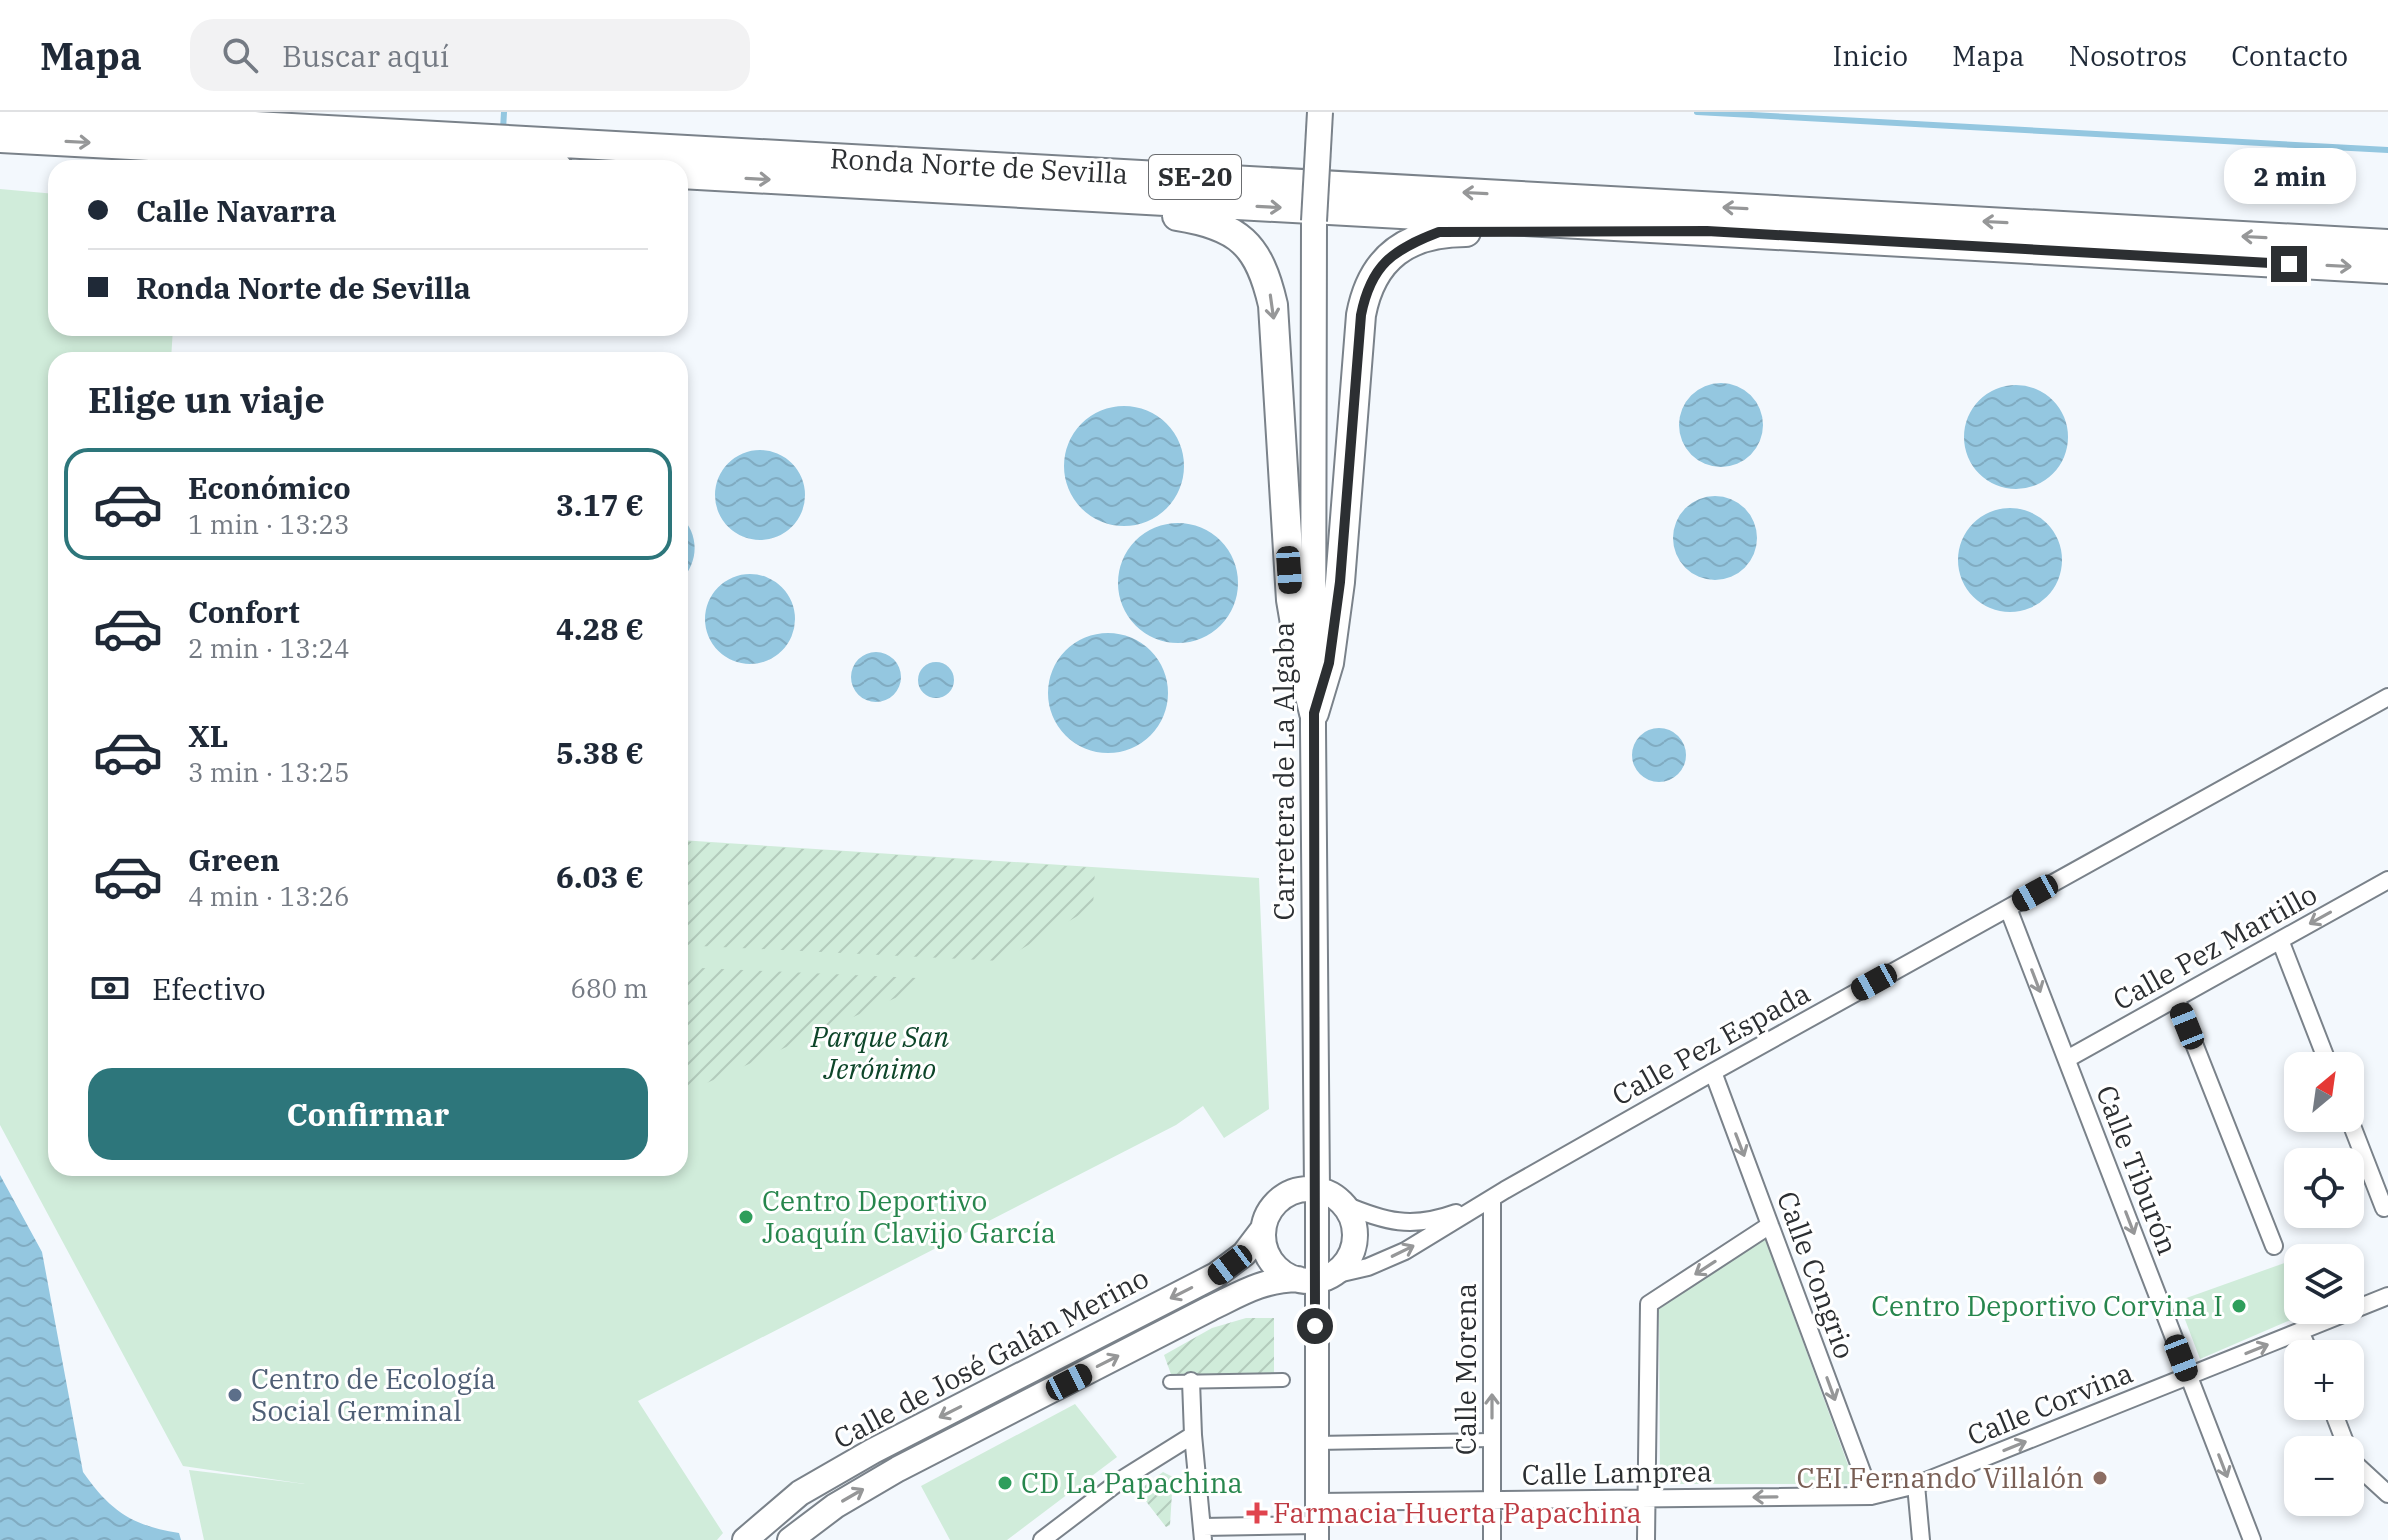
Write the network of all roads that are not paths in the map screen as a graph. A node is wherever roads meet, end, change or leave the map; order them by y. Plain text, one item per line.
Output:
1 (2, 112) edge
2 (1320, 112) edge
3 (0, 138) edge
4 (409, 160) edge
5 (688, 174) edge
6 (966, 190) junction
7 (1707, 231) junction
8 (2388, 244) edge
9 (2388, 269) edge
10 (2388, 697) edge
11 (1314, 713) junction
12 (2388, 880) edge
13 (2008, 908) junction
14 (2280, 940) junction
15 (2176, 998) junction
16 (2324, 1052) edge
17 (2067, 1059) junction
18 (1713, 1072) junction
19 (1316, 1127) junction
20 (2354, 1132) edge
21 (1317, 1190) junction
22 (1282, 1198) junction
23 (1486, 1201) junction
24 (1343, 1204) junction
25 (2386, 1214) edge
26 (1770, 1225) junction
27 (1263, 1229) junction
28 (2274, 1246) dead end
29 (1314, 1278) junction
30 (2388, 1296) edge
31 (2300, 1331) junction
32 (2304, 1340) edge
33 (2189, 1376) junction
34 (1283, 1380) dead end
35 (1191, 1381) junction
36 (1170, 1382) dead end
37 (1193, 1435) junction
38 (1492, 1440) junction
39 (1316, 1443) junction
40 (2364, 1472) edge
41 (1916, 1485) junction
42 (2388, 1494) edge
43 (1871, 1496) junction
44 (1647, 1498) junction
45 (1492, 1500) junction
46 (1317, 1522) edge
47 (1203, 1534) edge
48 (745, 1540) edge
49 (790, 1540) edge
50 (1042, 1540) edge
51 (1492, 1540) edge
52 (1646, 1540) edge
53 (1921, 1540) edge
54 (2252, 1540) edge

8 -> 1 highway, Ronda Norte de Sevilla / SE-20
2 - 11 main road, Carretera de La Algaba, bridge
3 -> 4 highway
5 -> 6 highway, Ronda Norte de Sevilla / SE-20
6 -> 7 highway, Ronda Norte de Sevilla / SE-20
6 -> 11 highway
7 -> 9 highway, Ronda Norte de Sevilla / SE-20
7 - 11 highway
10 - 13 street, Calle Pez Espada
11 - 19 main road, Carretera de La Algaba
12 -> 14 street, Calle Pez Martillo
13 -> 17 street, Calle Tiburón
13 - 18 street, Calle Pez Espada
14 - 15 street, Calle Pez Martillo
14 - 16 street
15 - 17 street, Calle Pez Martillo
15 - 28 street
17 -> 33 street, Calle Tiburón
18 - 23 street, Calle Pez Espada
18 -> 26 street, Calle Congrio
19 - 21 main road, Carretera de La Algaba
19 - 22 main road, Calle de José Galán Merino
20 - 25 street
21 - 22 main road
21 - 24 main road
21 - 29 street
22 - 27 main road, Calle de José Galán Merino
23 - 24 street, Calle Pez Espada
29 -> 23 street, Calle Pez Espada
38 -> 23 street, Calle Morena
24 - 29 main road
26 -> 43 street, Calle Congrio
26 -> 44 street
27 - 29 main road
27 -> 48 main road, Calle de José Galán Merino
29 - 39 street
49 -> 29 main road, Calle de José Galán Merino
30 - 31 street, Calle Corvina
31 - 32 street
33 -> 31 street, Calle Corvina
41 -> 33 street, Calle Corvina
33 -> 54 street, Calle Tiburón
34 - 35 street
35 - 36 street
35 - 37 street
37 - 47 street
37 - 50 street
38 - 39 street
38 - 45 street, Calle Morena
39 - 46 street
40 - 42 street
41 - 43 street, Calle Lamprea
41 - 53 street
43 -> 44 street, Calle Lamprea
44 - 45 street, Calle Lamprea
44 - 52 street
45 - 46 street, Calle Lamprea
45 - 51 street, Calle Morena
46 - 47 street, Calle Lamprea

